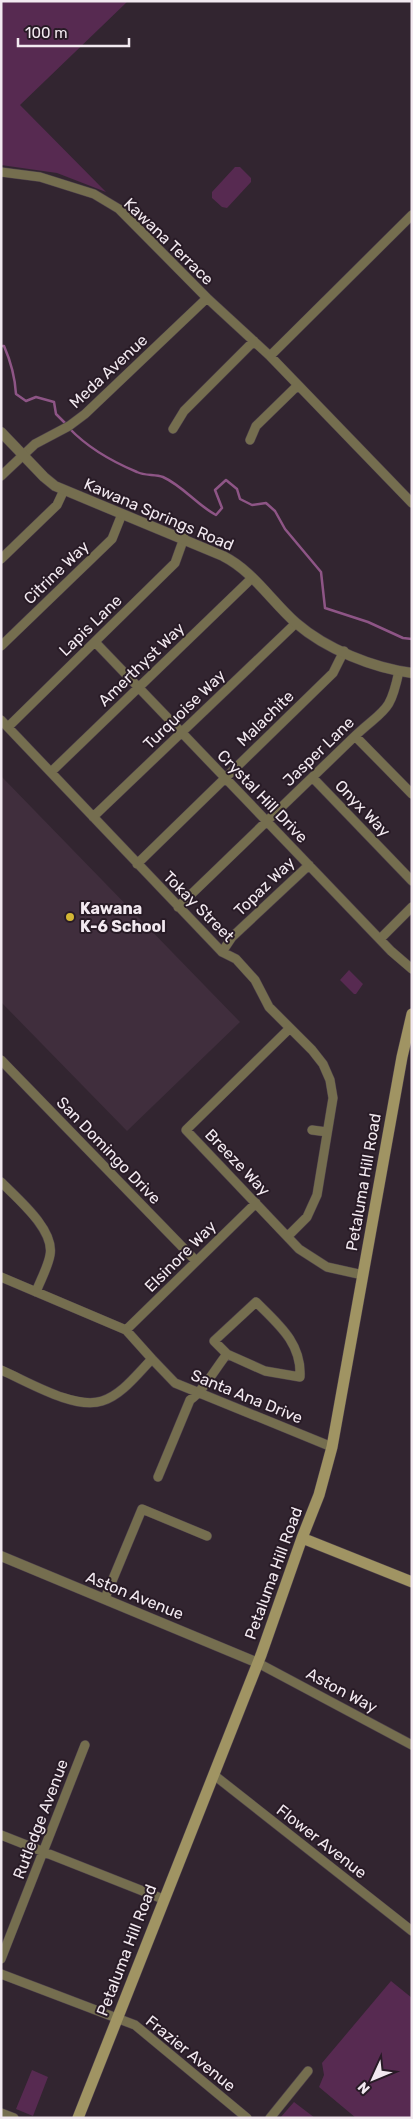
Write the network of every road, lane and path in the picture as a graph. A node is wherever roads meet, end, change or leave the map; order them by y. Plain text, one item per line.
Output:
1 (1, 172) edge
2 (412, 215) edge
3 (207, 298) junction
4 (254, 341) junction
5 (270, 356) junction
6 (297, 386) junction
7 (173, 429) dead end
8 (1, 432) edge
9 (250, 440) dead end
10 (23, 455) junction
11 (1, 476) edge
12 (64, 490) junction
13 (412, 503) edge
14 (122, 514) junction
15 (184, 538) junction
16 (1, 559) edge
17 (252, 578) junction
18 (296, 623) junction
19 (95, 642) junction
20 (1, 646) edge
21 (344, 652) junction
22 (399, 671) junction
23 (412, 673) edge
24 (139, 688) junction
25 (4, 724) edge
26 (181, 732) junction
27 (355, 736) junction
28 (51, 772) junction
29 (225, 778) junction
30 (313, 778) junction
31 (412, 794) edge
32 (92, 816) junction
33 (267, 822) junction
34 (137, 864) junction
35 (308, 865) junction
36 (412, 880) edge
37 (178, 906) junction
38 (412, 907) edge
39 (380, 939) junction
40 (222, 952) junction
41 (412, 969) edge
42 (412, 1014) edge
43 (290, 1028) junction
44 (1, 1060) edge
45 (312, 1130) dead end
46 (328, 1132) junction
47 (1, 1182) edge
48 (256, 1203) junction
49 (288, 1236) junction
50 (196, 1261) junction
51 (363, 1274) junction
52 (1, 1277) edge
53 (36, 1292) junction
54 (126, 1330) junction
55 (227, 1354) junction
56 (152, 1359) junction
57 (1, 1370) edge
58 (199, 1394) junction
59 (332, 1447) junction
60 (158, 1477) dead end
61 (207, 1536) dead end
62 (302, 1538) junction
63 (1, 1556) edge
64 (412, 1582) edge
65 (105, 1598) junction
66 (258, 1662) junction
67 (85, 1745) dead end
68 (412, 1745) edge
69 (214, 1774) junction
70 (1, 1835) edge
71 (45, 1852) junction
72 (163, 1899) junction
73 (412, 1931) edge
74 (1, 1960) edge
75 (1, 1974) edge
76 (116, 2019) junction
77 (308, 2071) dead end
78 (1, 2112) edge
79 (14, 2118) edge
80 (78, 2118) edge
81 (247, 2118) edge
82 (270, 2118) edge

1 - 3 street, Kawana Terrace
2 - 5 street
3 - 4 street, Kawana Terrace
3 - 10 street, Meda Avenue
4 - 5 street, Kawana Terrace
4 - 7 street
5 - 6 street, Kawana Terrace
6 - 9 street
6 - 13 street, Kawana Terrace
8 - 10 street, Kawana Springs Road
10 - 11 street, Meda Avenue
10 - 12 street, Kawana Springs Road
12 - 14 street, Kawana Springs Road
12 - 16 street
14 - 15 street, Kawana Springs Road
14 - 20 street, Citrine Way
15 - 17 street, Kawana Springs Road
15 - 19 street, Lapis Lane
17 - 18 street, Kawana Springs Road
17 - 24 street, Amerthyst Way
18 - 21 street, Kawana Springs Road
18 - 26 street, Turquoise Way
19 - 24 street, Crystal Hill Drive
19 - 25 street, Lapis Lane
21 - 22 street, Kawana Springs Road
21 - 29 street, Malachite
22 - 23 street, Kawana Springs Road
22 - 27 street, Jasper Lane
24 - 26 street, Crystal Hill Drive
24 - 28 street, Amerthyst Way
25 - 28 street, Tokay Street
26 - 29 street, Crystal Hill Drive
26 - 32 street, Turquoise Way
27 - 30 street, Jasper Lane
27 - 31 street
28 - 32 street, Tokay Street
29 - 33 street, Crystal Hill Drive
29 - 34 street, Malachite
30 - 33 street, Jasper Lane
30 - 36 street, Onyx Way
32 - 34 street, Tokay Street
33 - 35 street, Crystal Hill Drive
33 - 37 street, Jasper Lane
34 - 37 street, Tokay Street
35 - 39 street, Crystal Hill Drive
35 - 40 street, Topaz Way
37 - 40 street, Tokay Street
38 - 39 street
39 - 41 street, Crystal Hill Drive
40 - 43 street, Tokay Street
42 - 51 main road, Petaluma Hill Road
43 - 46 street, Tokay Street
43 - 48 street, Breeze Way
44 - 50 street, San Domingo Drive
45 - 46 street
46 - 49 street, Tokay Street
47 - 53 street
48 - 49 street, Breeze Way
48 - 50 street, Elsinore Way
49 - 51 street, Breeze Way
50 - 54 street, Elsinore Way
51 - 59 main road, Petaluma Hill Road
52 - 53 street
53 - 54 street
54 - 56 street, Santa Ana Drive
55 - 55 street
55 - 58 street
56 - 57 street
56 - 58 street, Santa Ana Drive
58 - 59 street, Santa Ana Drive
58 - 60 street
59 - 62 main road, Petaluma Hill Road
61 - 65 street
62 - 64 main road
62 - 66 main road, Petaluma Hill Road
63 - 65 street, Aston Avenue
65 - 66 street, Aston Avenue
66 - 68 street, Aston Way
66 - 69 main road, Petaluma Hill Road
67 - 71 street, Rutledge Avenue
69 - 72 main road, Petaluma Hill Road
69 - 73 street, Flower Avenue
70 - 71 street
71 - 72 street
71 - 74 street, Rutledge Avenue
72 - 76 main road, Petaluma Hill Road
75 - 76 street, Frazier Avenue
76 - 80 main road, Petaluma Hill Road
76 - 81 street, Frazier Avenue
77 - 82 street
78 - 79 street

